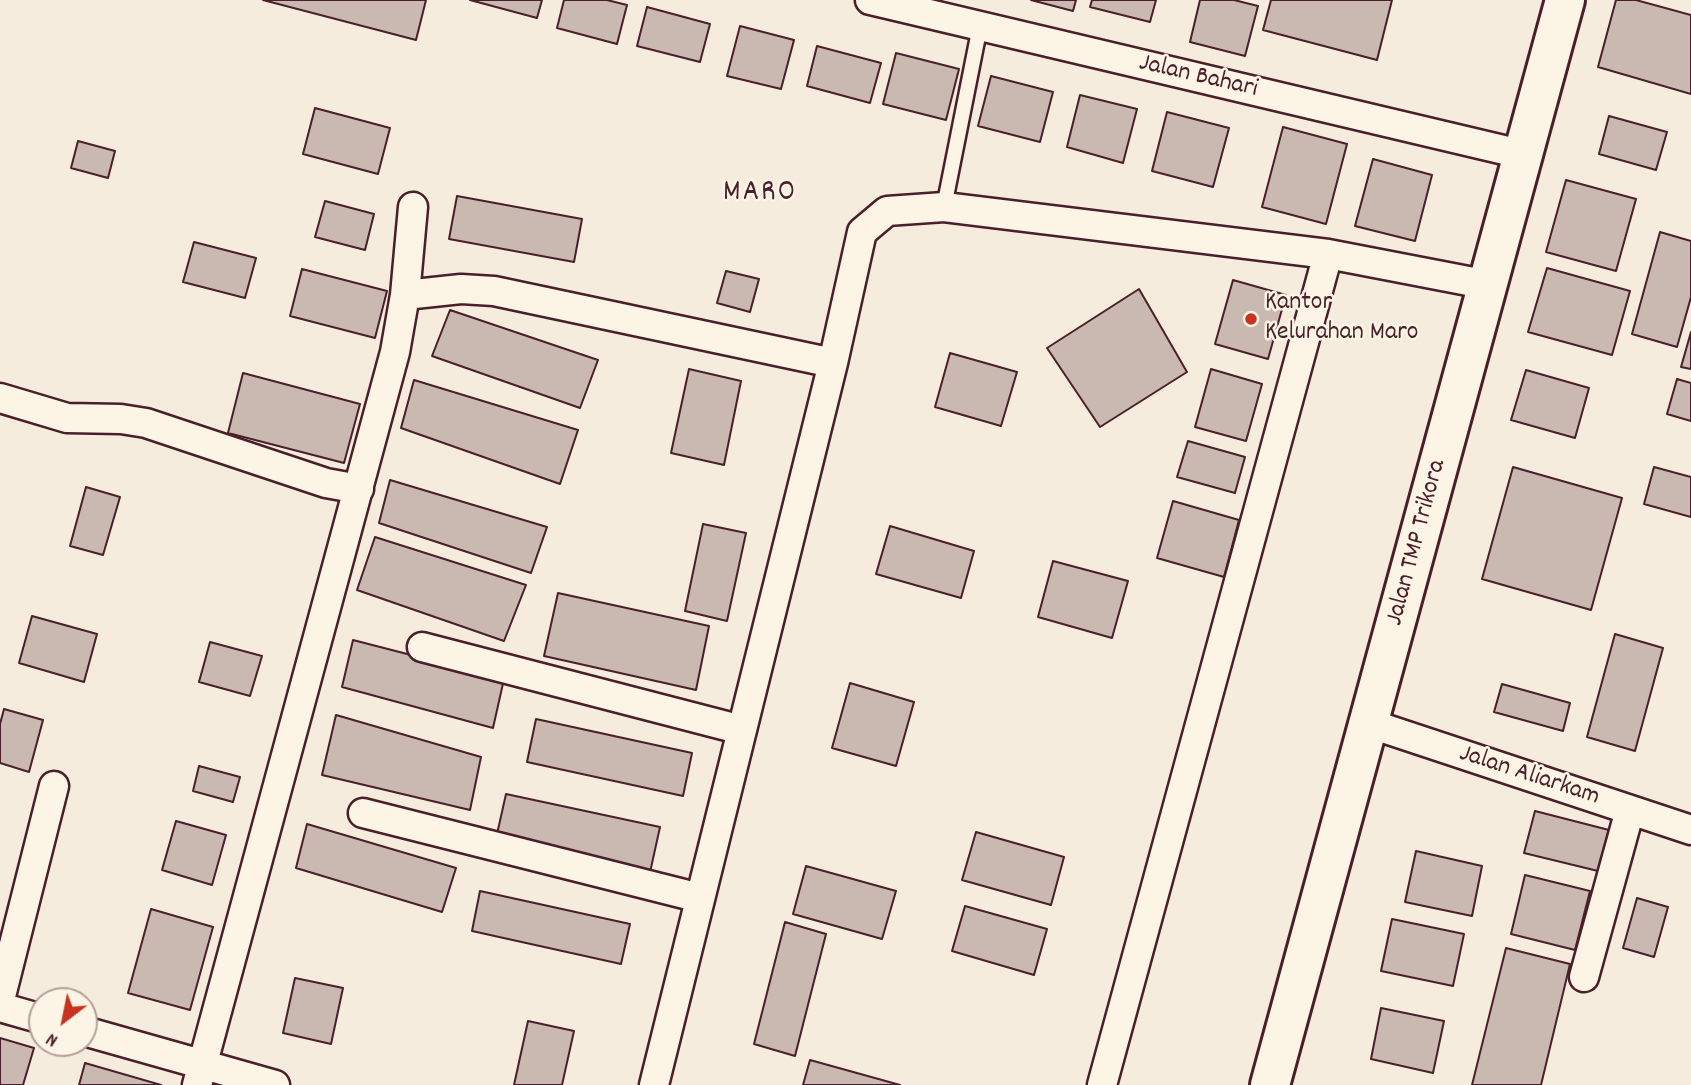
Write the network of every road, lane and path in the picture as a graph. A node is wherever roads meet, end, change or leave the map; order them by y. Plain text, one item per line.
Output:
1 (870, 0) edge
2 (1565, 0) edge
3 (980, 26) junction
4 (1525, 155) junction
5 (944, 206) junction
6 (413, 207) dead end
7 (1328, 254) junction
8 (1489, 285) junction
9 (405, 295) junction
10 (833, 363) junction
11 (0, 398) edge
12 (359, 489) junction
13 (422, 647) dead end
14 (1368, 723) junction
15 (742, 730) junction
16 (54, 786) dead end
17 (1630, 810) junction
18 (363, 813) dead end
19 (1689, 822) edge
20 (700, 898) junction
21 (1584, 977) dead end
22 (0, 1000) edge
23 (0, 1007) edge
24 (28, 1015) edge
25 (98, 1036) edge
26 (200, 1075) edge
27 (275, 1085) edge
28 (654, 1085) edge
29 (1102, 1085) edge
30 (1270, 1085) edge

1 - 3 street, Jalan Bahari
2 - 4 highway, Jalan TMP Trikora
3 - 4 street, Jalan Bahari
3 - 5 lane
4 - 8 highway, Jalan TMP Trikora
5 - 7 street
5 - 10 street
6 - 9 street
7 - 8 street
7 - 29 street
8 - 14 highway, Jalan TMP Trikora
9 - 10 street
9 - 12 street
10 - 15 street
11 - 12 street
12 - 26 street
13 - 15 street
14 - 17 street, Jalan Aliarkam
14 - 30 highway, Jalan TMP Trikora
15 - 20 street
16 - 22 street
17 - 19 street, Jalan Aliarkam
17 - 21 street
18 - 20 street
20 - 28 street
23 - 24 street
25 - 26 street
26 - 27 street

